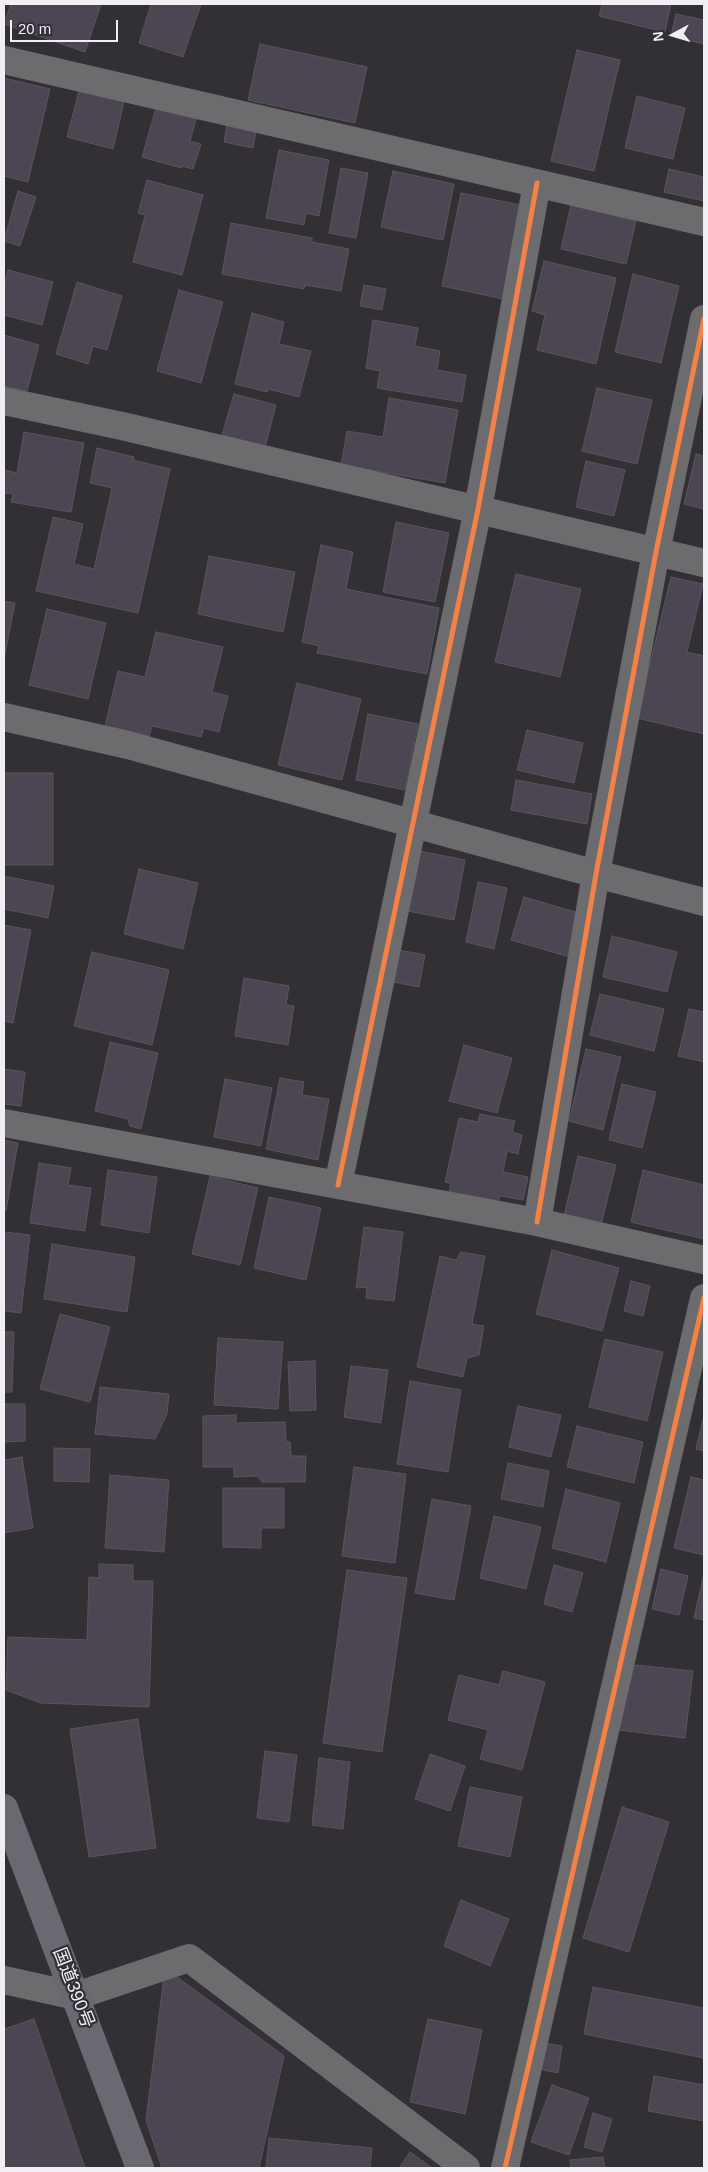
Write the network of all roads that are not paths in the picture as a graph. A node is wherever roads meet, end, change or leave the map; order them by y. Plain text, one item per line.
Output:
1 (4, 60) edge
2 (537, 182) junction
3 (704, 222) edge
4 (704, 319) edge
5 (4, 401) edge
6 (478, 509) junction
7 (656, 552) junction
8 (704, 563) edge
9 (4, 717) edge
10 (413, 823) junction
11 (596, 874) junction
12 (704, 902) edge
13 (4, 1123) edge
14 (338, 1185) junction
15 (537, 1222) junction
16 (704, 1260) edge
17 (704, 1298) edge
18 (4, 1808) edge
19 (4, 1980) edge
20 (76, 1996) junction
21 (140, 2168) edge
22 (466, 2168) edge
23 (505, 2168) edge

1 - 2 street
2 - 3 street
2 - 6 street
4 - 7 street
5 - 6 street
6 - 7 street
6 - 10 street
7 - 8 street
7 - 11 street
9 - 10 street
10 - 11 street
10 - 14 street
11 - 12 street
11 - 15 street
13 - 14 street
14 - 15 street
15 - 16 street
17 - 23 street
18 - 20 highway, 国道390号
19 - 20 street
20 - 21 highway, 国道390号
20 - 22 street

